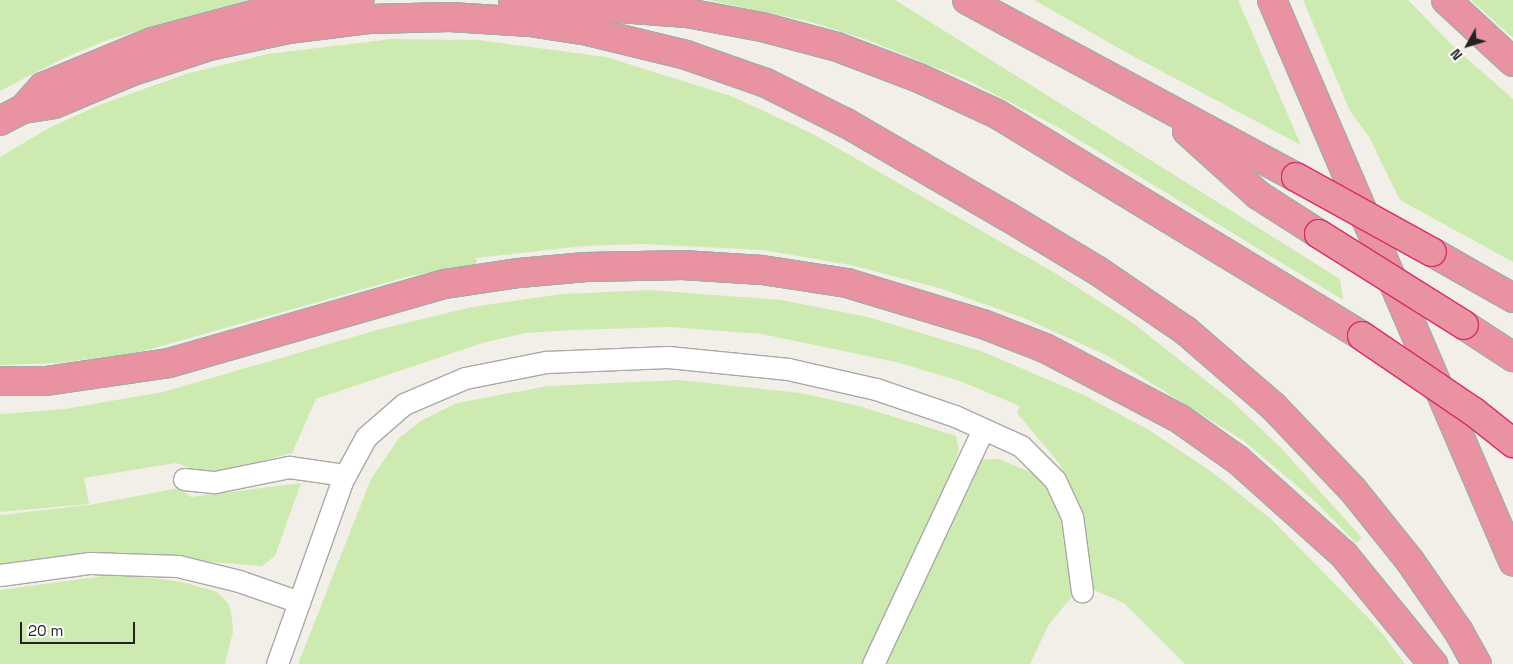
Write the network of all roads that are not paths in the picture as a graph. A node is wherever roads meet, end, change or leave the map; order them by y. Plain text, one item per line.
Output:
1 (360, 0) edge
2 (513, 0) edge
3 (967, 0) edge
4 (1272, 0) edge
5 (1446, 0) edge
6 (1513, 62) edge
7 (1154, 101) junction
8 (12, 115) edge
9 (1513, 298) edge
10 (1513, 358) edge
11 (0, 381) edge
12 (983, 429) junction
13 (1513, 443) edge
14 (345, 476) junction
15 (184, 479) dead end
16 (1513, 561) edge
17 (0, 575) edge
18 (1082, 591) dead end
19 (299, 602) junction
20 (277, 664) edge
21 (873, 664) edge
22 (1432, 664) edge
23 (1477, 664) edge

1 - 8 highway
2 - 13 highway, bridge
3 - 7 highway
4 - 16 highway
5 - 6 highway
7 - 9 highway, bridge
7 - 10 highway, bridge
8 - 23 highway
11 - 22 highway
12 - 14 lane
12 - 18 lane
12 - 21 lane
14 - 15 lane
14 - 19 lane
17 - 19 lane
19 - 20 lane

